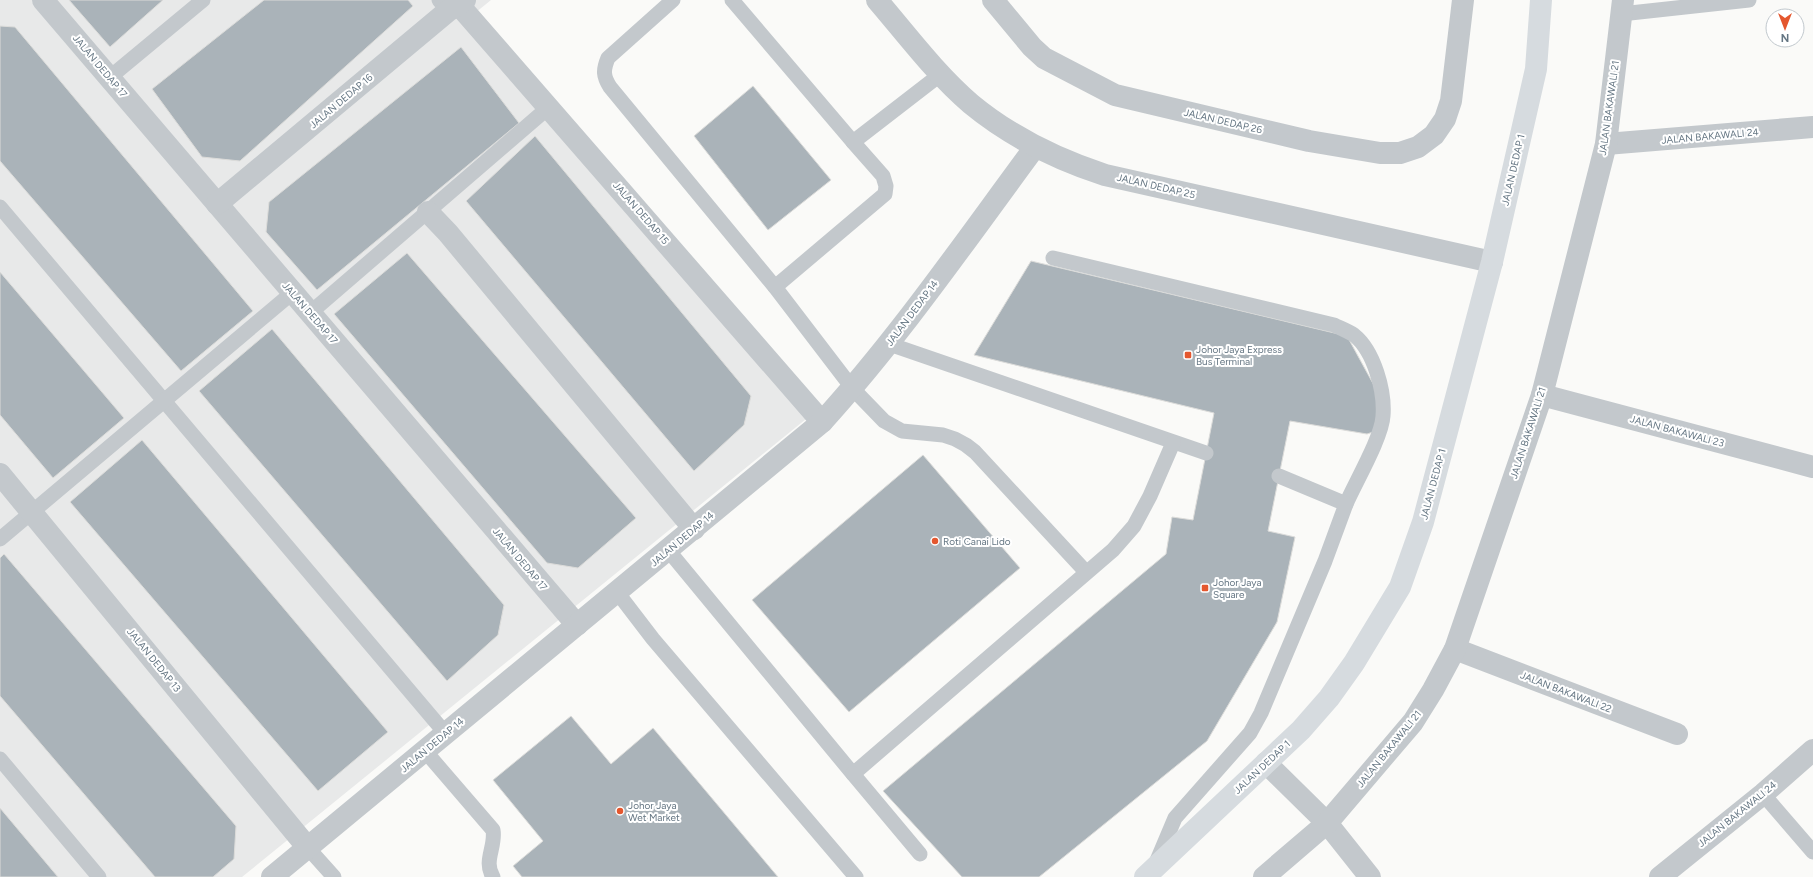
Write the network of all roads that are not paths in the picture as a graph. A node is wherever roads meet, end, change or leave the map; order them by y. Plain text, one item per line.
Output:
1 (43, 0) edge
2 (204, 0) edge
3 (673, 0) edge
4 (732, 0) edge
5 (877, 0) edge
6 (992, 0) edge
7 (1463, 0) edge
8 (1541, 0) edge
9 (1749, 0) edge
10 (453, 4) edge
11 (1622, 7) edge
12 (941, 74) junction
13 (109, 78) junction
14 (549, 106) junction
15 (1813, 127) edge
16 (853, 142) junction
17 (1606, 144) junction
18 (1035, 147) junction
19 (217, 204) junction
20 (0, 207) edge
21 (428, 212) junction
22 (1053, 258) dead end
23 (1492, 262) junction
24 (775, 287) junction
25 (292, 293) junction
26 (310, 313) junction
27 (889, 344) junction
28 (853, 389) junction
29 (1542, 395) junction
30 (164, 401) junction
31 (822, 422) junction
32 (1174, 443) junction
33 (1206, 453) dead end
34 (1813, 467) edge
35 (0, 474) edge
36 (1279, 476) dead end
37 (1346, 504) junction
38 (32, 512) junction
39 (694, 529) junction
40 (0, 539) edge
41 (668, 550) junction
42 (1086, 572) junction
43 (617, 592) junction
44 (577, 626) junction
45 (1455, 650) junction
46 (446, 734) junction
47 (1677, 734) dead end
48 (1813, 750) edge
49 (425, 751) junction
50 (0, 759) edge
51 (1266, 763) junction
52 (853, 774) junction
53 (1763, 794) junction
54 (1327, 823) junction
55 (308, 848) junction
56 (1813, 852) edge
57 (920, 854) dead end
58 (1148, 874) edge
59 (99, 877) edge
60 (272, 877) edge
61 (334, 877) edge
62 (493, 877) edge
63 (856, 877) edge
64 (1264, 877) edge
65 (1370, 877) edge
66 (1660, 877) edge

1 - 13 street, JALAN DEDAP 17
2 - 13 lane
3 - 24 lane
4 - 16 lane
5 - 12 street, JALAN DEDAP 25
6 - 7 street, JALAN DEDAP 26
8 - 23 main road, JALAN DEDAP 1
9 - 11 lane
10 - 14 street, JALAN DEDAP 15
10 - 19 street, JALAN DEDAP 16
11 - 17 street, JALAN BAKAWALI 21
12 - 16 lane
12 - 18 street, JALAN DEDAP 25
13 - 19 street, JALAN DEDAP 17
14 - 21 lane
14 - 31 street, JALAN DEDAP 15
15 - 17 street, JALAN BAKAWALI 24
16 - 24 lane
17 - 29 street, JALAN BAKAWALI 21
18 - 23 street, JALAN DEDAP 25
18 - 27 street, JALAN DEDAP 14
19 - 25 street, JALAN DEDAP 17
20 - 30 lane
21 - 26 lane
21 - 39 street
22 - 37 lane
23 - 51 main road, JALAN DEDAP 1
24 - 28 lane
25 - 26 street, JALAN DEDAP 17
25 - 30 lane
26 - 44 street, JALAN DEDAP 17
27 - 28 street, JALAN DEDAP 14
27 - 32 lane
28 - 31 street, JALAN DEDAP 14
28 - 42 lane
29 - 34 street, JALAN BAKAWALI 23
29 - 45 street, JALAN BAKAWALI 21
30 - 38 lane
30 - 46 lane
31 - 39 street, JALAN DEDAP 14
32 - 33 lane
32 - 42 lane
35 - 38 street, JALAN DEDAP 13
36 - 37 lane
37 - 58 lane
38 - 40 lane
38 - 55 street, JALAN DEDAP 13
39 - 41 street, JALAN DEDAP 14
41 - 43 street, JALAN DEDAP 14
41 - 52 lane
42 - 52 lane
43 - 44 street, JALAN DEDAP 14
43 - 63 lane
44 - 46 street, JALAN DEDAP 14
45 - 47 street, JALAN BAKAWALI 22
45 - 54 street, JALAN BAKAWALI 21
46 - 49 street, JALAN DEDAP 14
48 - 53 street, JALAN BAKAWALI 24
49 - 55 street, JALAN DEDAP 14
49 - 62 lane
50 - 59 lane
51 - 54 street
51 - 58 main road, JALAN DEDAP 1
52 - 57 lane
53 - 56 lane
53 - 66 street, JALAN BAKAWALI 24
54 - 64 street, JALAN BAKAWALI 21
54 - 65 street
55 - 60 street, JALAN DEDAP 14
55 - 61 lane

